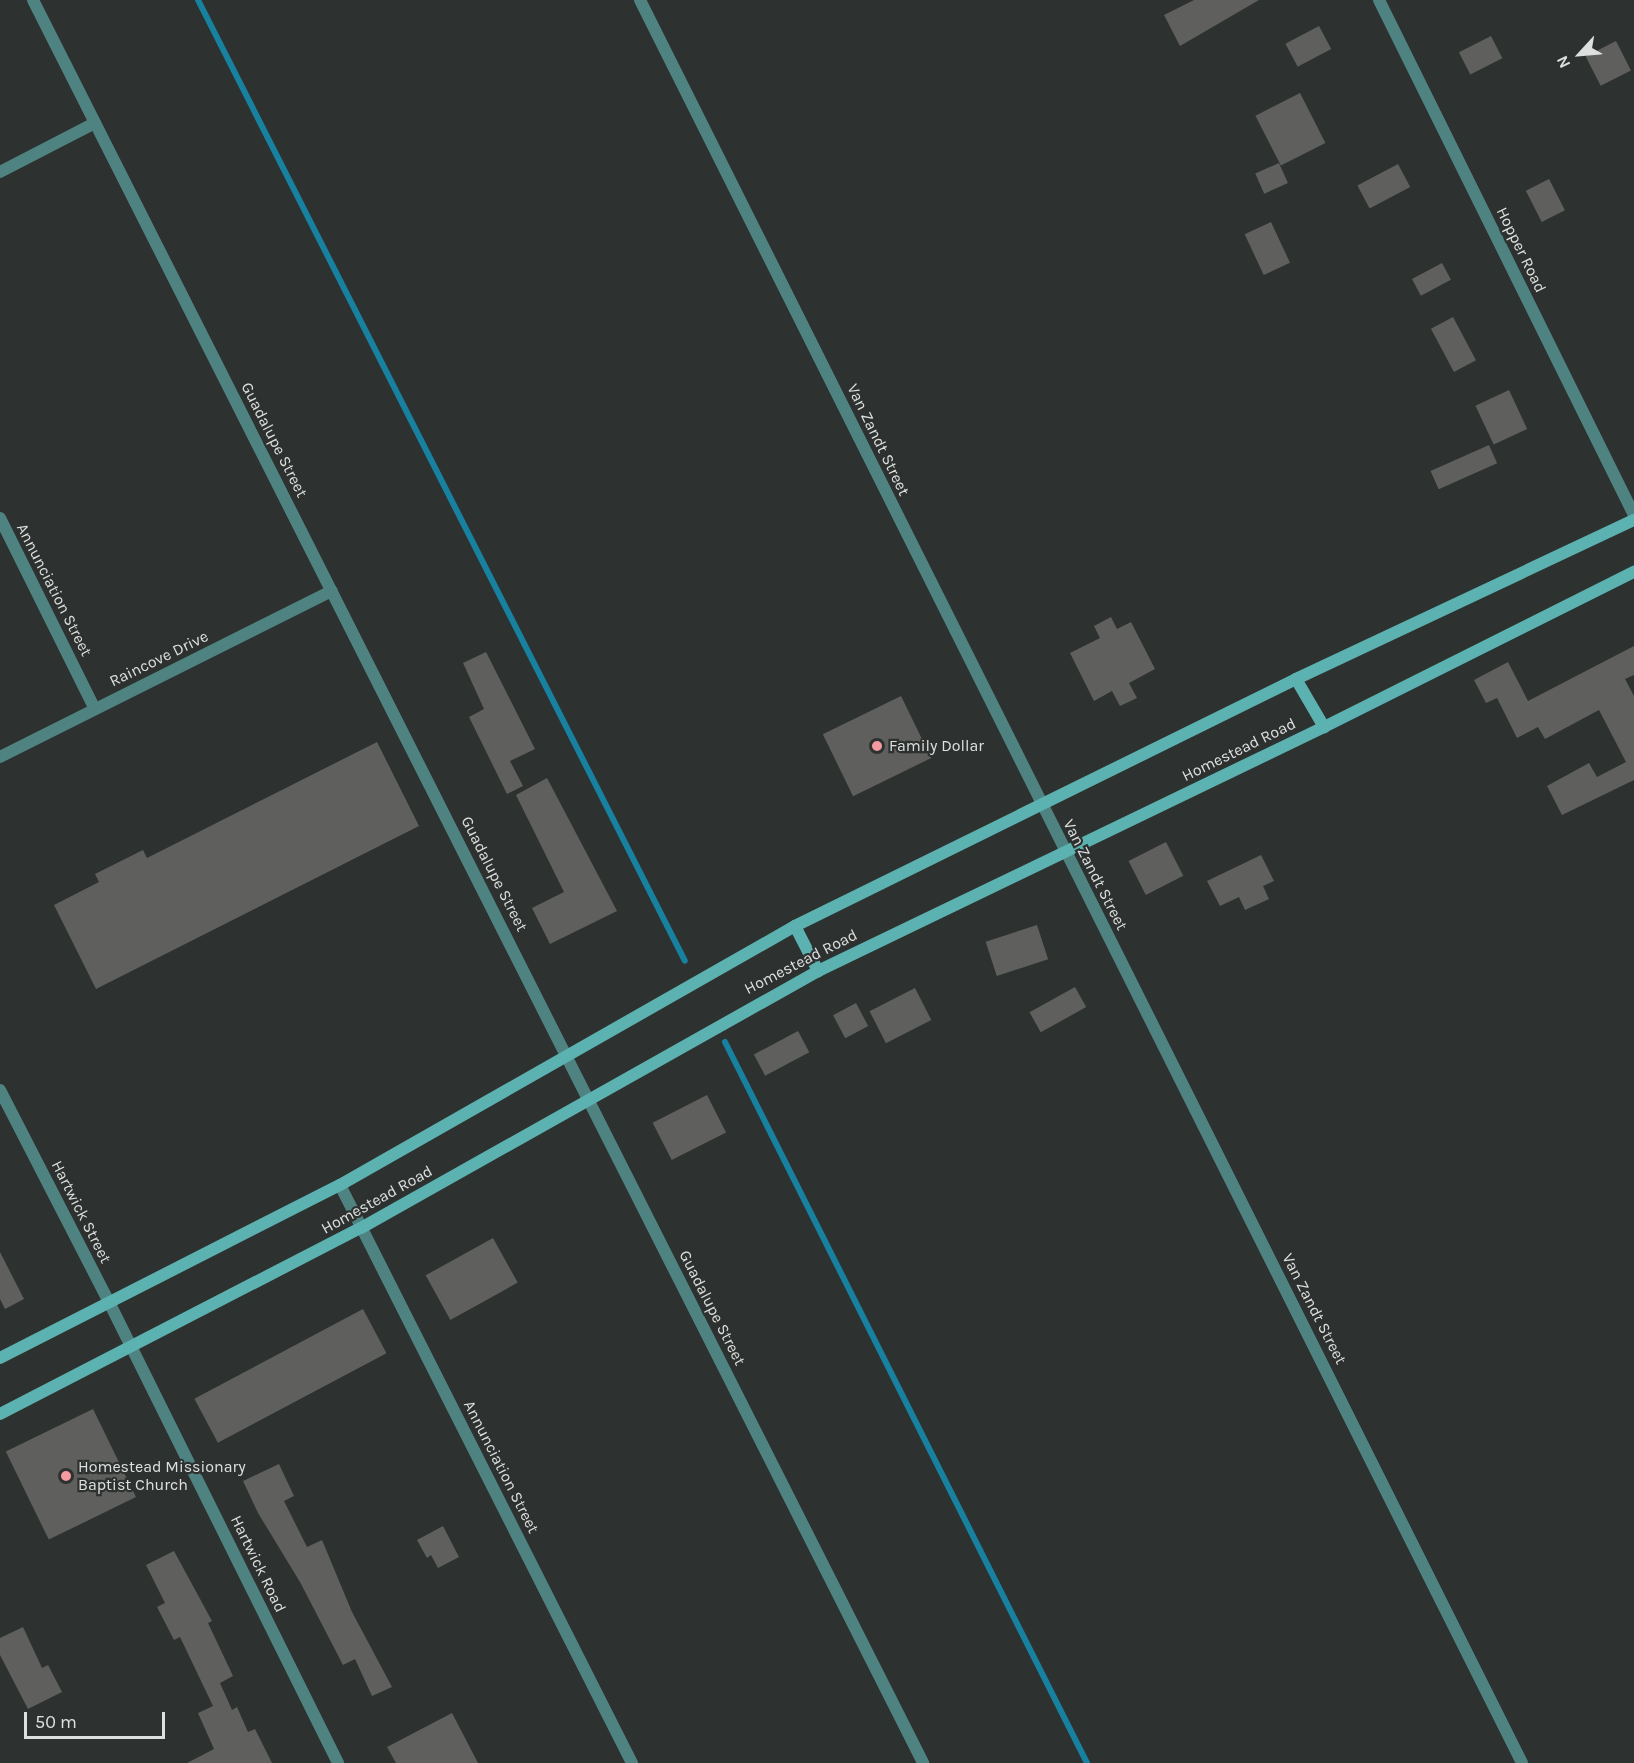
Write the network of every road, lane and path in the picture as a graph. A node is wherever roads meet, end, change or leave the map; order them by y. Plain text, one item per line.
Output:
1 (33, 0) edge
2 (640, 0) edge
3 (1379, 0) edge
4 (95, 123) junction
5 (0, 172) edge
6 (1634, 515) edge
7 (0, 518) edge
8 (1634, 520) edge
9 (1634, 572) edge
10 (332, 591) junction
11 (1296, 679) junction
12 (95, 709) junction
13 (1324, 727) junction
14 (0, 757) edge
15 (1042, 806) junction
16 (1065, 854) junction
17 (795, 926) junction
18 (818, 971) junction
19 (567, 1055) junction
20 (0, 1090) edge
21 (588, 1099) junction
22 (340, 1185) junction
23 (362, 1228) junction
24 (109, 1302) junction
25 (133, 1348) junction
26 (0, 1358) edge
27 (0, 1414) edge
28 (338, 1763) edge
29 (632, 1763) edge
30 (922, 1763) edge
31 (1522, 1763) edge

1 - 4 street, Guadalupe Street
2 - 15 street, Van Zandt Street
3 - 6 street, Hopper Road
4 - 5 street
4 - 10 street, Guadalupe Street
7 - 12 street, Annunciation Street
8 - 11 main road, Homestead Road
9 - 13 main road, Homestead Road
10 - 12 street, Raincove Drive
10 - 19 street, Guadalupe Street
11 - 13 main road
11 - 15 main road, Homestead Road
12 - 14 street, Raincove Drive
13 - 16 main road, Homestead Road
15 - 16 street, Van Zandt Street
15 - 17 main road, Homestead Road
16 - 18 main road, Homestead Road
16 - 31 street, Van Zandt Street
17 - 18 main road
17 - 19 main road, Homestead Road
18 - 21 main road, Homestead Road
19 - 21 street, Guadalupe Street
19 - 22 main road, Homestead Road
20 - 24 street, Hartwick Street
21 - 23 main road, Homestead Road
21 - 30 street, Guadalupe Street
22 - 23 street, Annunciation Street
22 - 24 main road, Homestead Road
23 - 25 main road, Homestead Road
23 - 29 street, Annunciation Street
24 - 25 street, Hartwick Street
24 - 26 main road, Homestead Road
25 - 27 main road, Homestead Road
25 - 28 street, Hartwick Road

